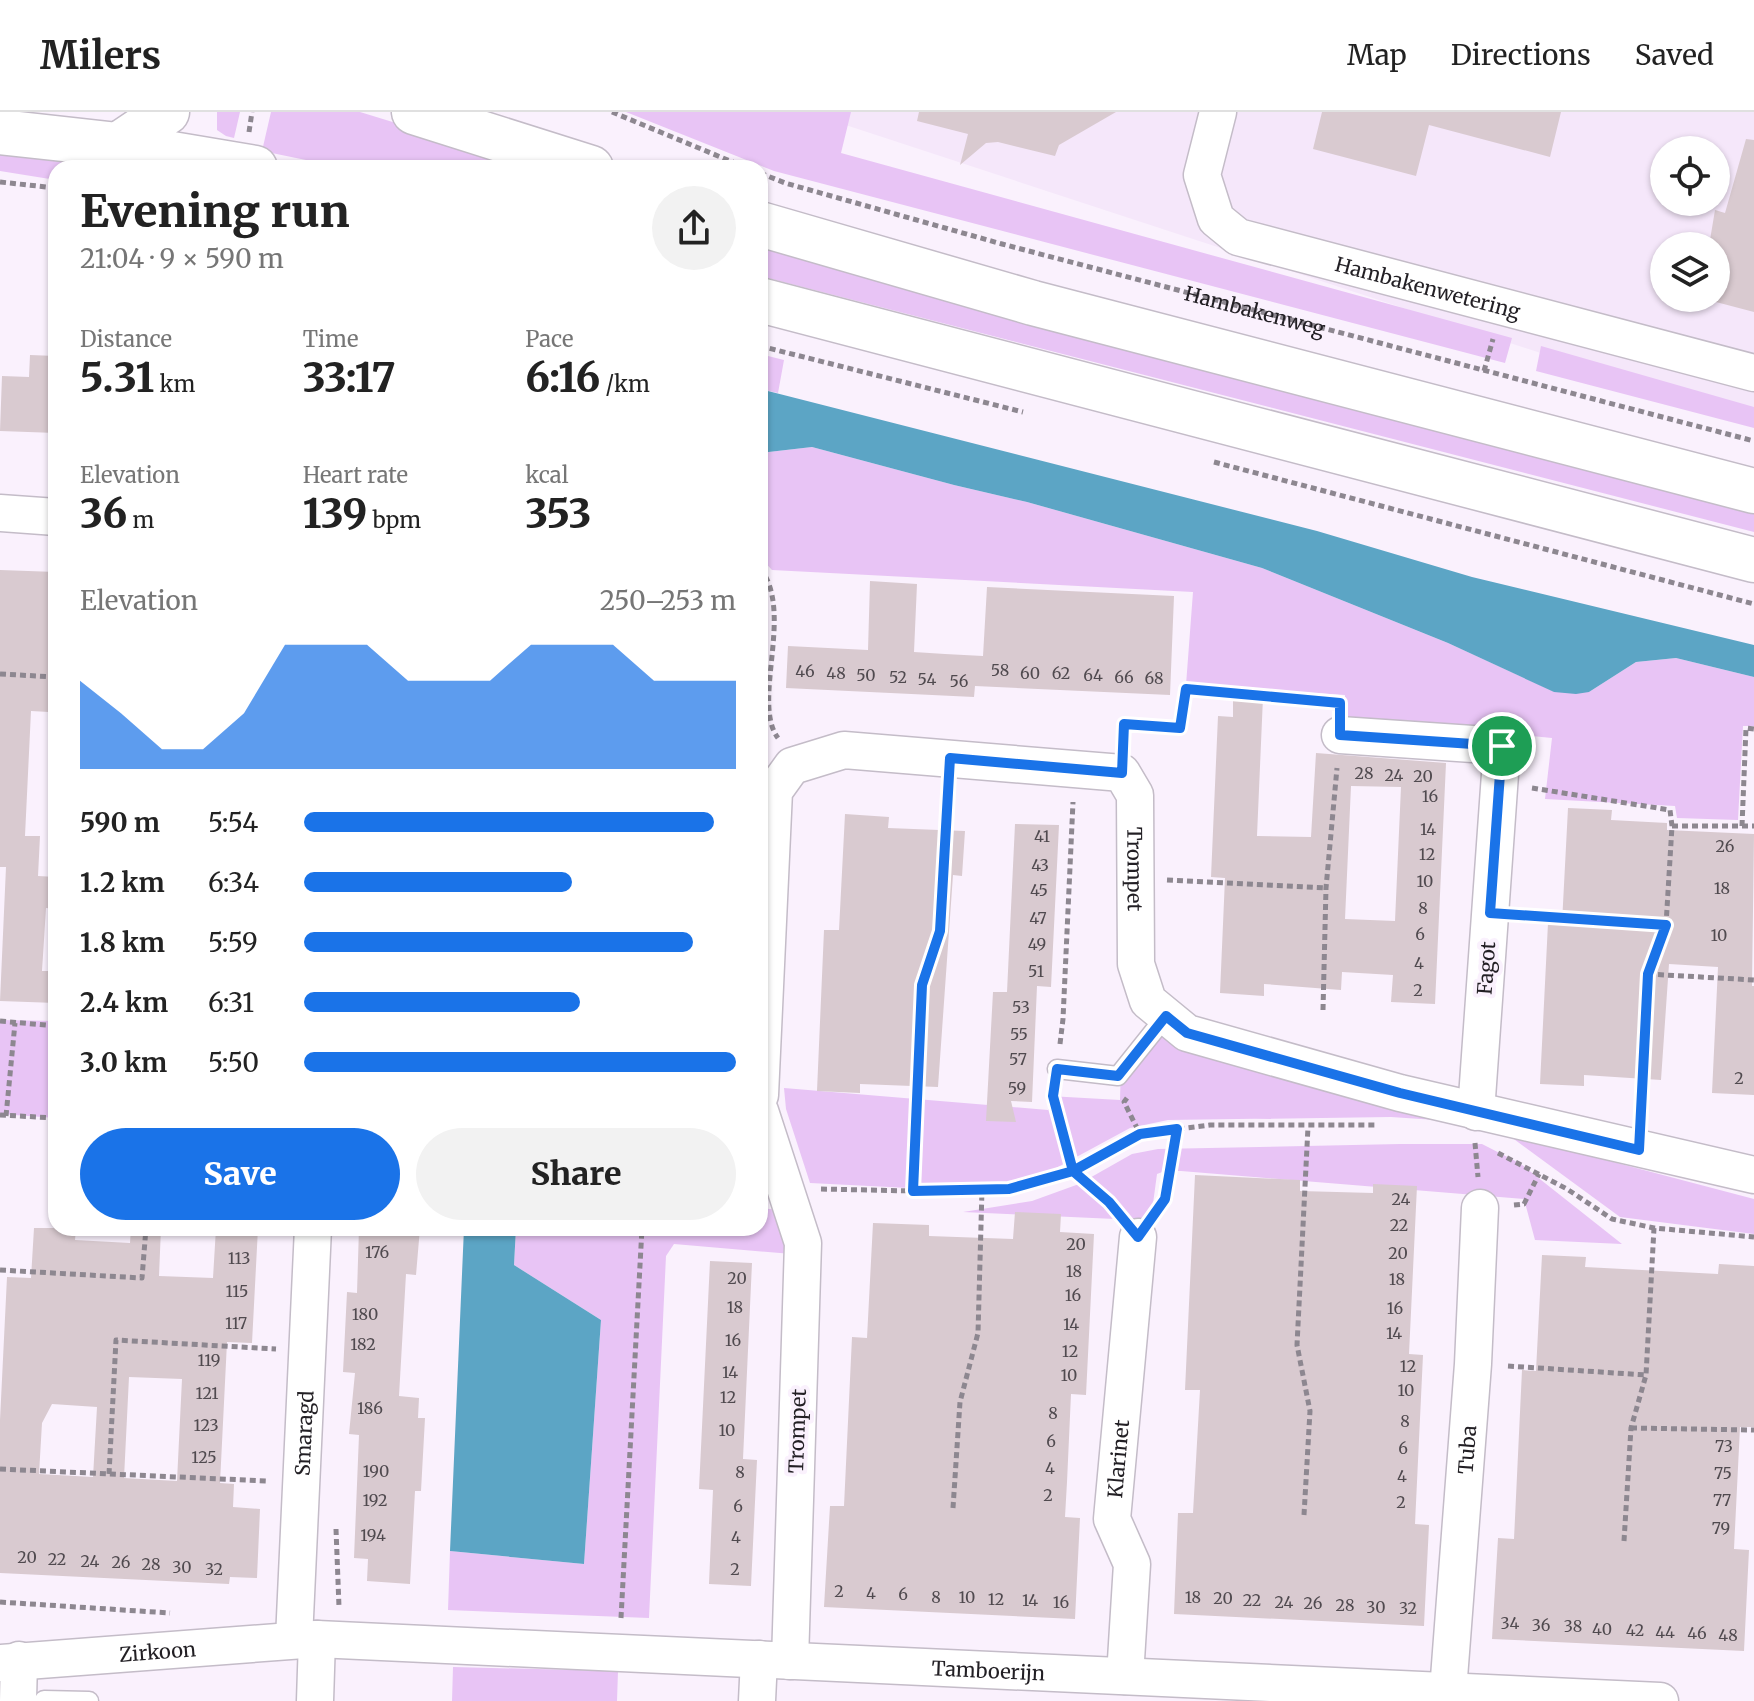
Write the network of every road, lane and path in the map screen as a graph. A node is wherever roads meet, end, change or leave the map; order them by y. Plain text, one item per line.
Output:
1 (167, 112) edge
2 (414, 112) edge
3 (612, 112) edge
4 (1218, 112) edge
5 (118, 129) edge
6 (0, 132) edge
7 (227, 160) edge
8 (566, 160) edge
9 (728, 160) edge
10 (768, 176) edge
11 (0, 182) edge
12 (48, 187) edge
13 (768, 226) edge
14 (768, 302) edge
15 (768, 348) edge
16 (1754, 373) edge
17 (1030, 414) dead end
18 (1754, 441) edge
19 (1211, 461) dead end
20 (1754, 491) edge
21 (0, 513) edge
22 (48, 516) edge
23 (1754, 560) edge
24 (768, 580) edge
25 (1754, 604) edge
26 (0, 674) edge
27 (48, 677) edge
28 (770, 699) joint
29 (770, 718) joint
30 (1754, 729) edge
31 (1340, 735) junction
32 (950, 758) junction
33 (792, 766) junction
34 (1074, 769) junction
35 (1122, 773) junction
36 (1499, 782) junction
37 (1672, 826) junction
38 (1742, 826) junction
39 (1754, 826) edge
40 (1136, 878) junction
41 (1326, 888) junction
42 (1490, 913) junction
43 (768, 921) edge
44 (1666, 925) junction
45 (1648, 974) junction
46 (1754, 980) edge
47 (1323, 1010) dead end
48 (1166, 1016) junction
49 (0, 1021) edge
50 (15, 1023) junction
51 (48, 1025) edge
52 (1057, 1069) junction
53 (3, 1115) edge
54 (48, 1118) edge
55 (1470, 1124) junction
56 (1379, 1125) dead end
57 (1308, 1127) junction
58 (1177, 1129) junction
59 (768, 1135) edge
60 (1639, 1150) junction
61 (1073, 1171) junction
62 (1754, 1175) edge
63 (786, 1189) junction
64 (982, 1189) junction
65 (913, 1191) junction
66 (1480, 1208) dead end
67 (1654, 1228) junction
68 (145, 1236) edge
69 (313, 1236) edge
70 (642, 1236) edge
71 (1138, 1237) junction
72 (1754, 1237) edge
73 (0, 1270) edge
74 (307, 1351) junction
75 (1473, 1364) junction
76 (1646, 1375) junction
77 (1631, 1428) junction
78 (1754, 1430) edge
79 (0, 1469) edge
80 (109, 1474) junction
81 (302, 1482) junction
82 (953, 1508) dead end
83 (1304, 1515) dead end
84 (1624, 1541) dead end
85 (0, 1602) edge
86 (181, 1614) dead end
87 (306, 1639) junction
88 (619, 1653) junction
89 (775, 1660) junction
90 (10, 1661) edge
91 (1125, 1676) junction
92 (1075, 1688) edge
93 (1448, 1691) junction
94 (1375, 1694) edge
95 (31, 1700) edge
96 (89, 1701) edge
97 (315, 1701) edge
98 (757, 1701) edge
99 (1660, 1701) edge

1 - 5 main road
2 - 8 main road
3 - 9 path
4 - 16 street, Hambakenwetering
5 - 6 main road
5 - 7 main road
10 - 18 path, Hambakenweg
11 - 12 path
13 - 20 main road
14 - 23 main road
15 - 17 path
19 - 25 path
21 - 22 street
24 - 28 path
26 - 27 path
28 - 29 path
29 - 33 path
30 - 38 path
31 - 35 path
31 - 36 street, Fagot
31 - 41 path
32 - 33 street
32 - 34 street
32 - 65 path
33 - 43 street
34 - 35 street
34 - 52 path
35 - 40 street, Trompet
36 - 37 path
36 - 42 street, Fagot
37 - 38 path
37 - 44 path
38 - 39 path
40 - 41 path
40 - 48 street, Trompet
41 - 47 path
42 - 44 path
42 - 55 street, Fagot
44 - 45 path
45 - 46 path
45 - 60 path
48 - 52 lane
48 - 55 street, Trompet
49 - 50 path
50 - 51 path
50 - 53 path
52 - 61 path
53 - 54 path
55 - 60 street, Trompet
55 - 67 path
56 - 57 path
57 - 58 path
57 - 83 path
58 - 61 path
58 - 71 path
59 - 63 street, Trompet
60 - 62 street, Trompet
61 - 64 path
61 - 71 path
63 - 65 path
63 - 89 street, Trompet
64 - 65 path
64 - 82 path
66 - 75 street, Tuba
67 - 72 path
67 - 76 path
68 - 73 path
69 - 74 street, Smaragd
70 - 88 path
71 - 91 street, Klarinet
74 - 80 path
74 - 81 street, Smaragd
75 - 76 path
75 - 93 street, Tuba
76 - 77 path
77 - 78 path
77 - 84 path
79 - 80 path
80 - 81 path
81 - 87 street, Smaragd
85 - 86 path
87 - 88 street, Tamboerijn
87 - 90 street, Zirkoon
87 - 97 street, Smaragd
88 - 89 street, Tamboerijn
89 - 92 street, Tamboerijn
89 - 98 street, Trompet
90 - 95 street
91 - 92 street, Tamboerijn
91 - 94 street, Tamboerijn
93 - 94 street, Tamboerijn
93 - 99 street, Tamboerijn
95 - 96 lane

